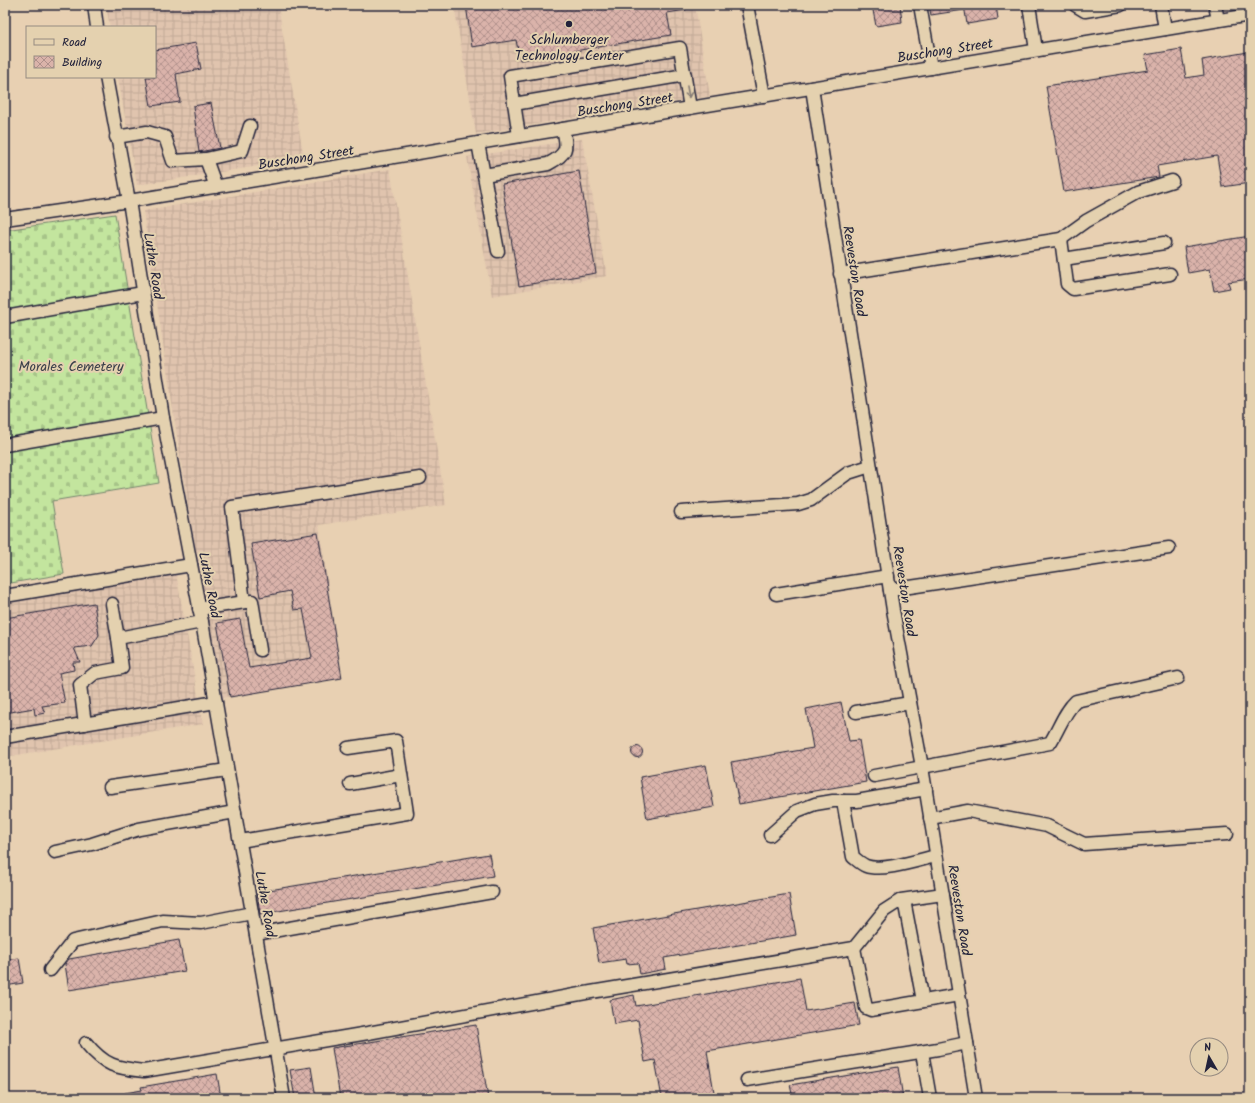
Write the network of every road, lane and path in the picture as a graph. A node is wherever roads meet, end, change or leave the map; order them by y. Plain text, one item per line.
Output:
1 (94, 5) edge
2 (747, 5) edge
3 (920, 5) edge
4 (1029, 5) edge
5 (1075, 5) edge
6 (1121, 5) edge
7 (1161, 5) edge
8 (1215, 5) edge
9 (1250, 15) edge
10 (1218, 20) junction
11 (97, 26) edge
12 (1165, 29) junction
13 (1036, 50) junction
14 (931, 68) junction
15 (685, 76) junction
16 (106, 78) edge
17 (812, 88) junction
18 (764, 96) junction
19 (514, 104) junction
20 (690, 108) junction
21 (250, 126) dead end
22 (563, 129) junction
23 (519, 136) junction
24 (116, 137) junction
25 (478, 143) junction
26 (206, 159) junction
27 (484, 175) junction
28 (1172, 181) dead end
29 (216, 187) junction
30 (129, 201) junction
31 (5, 219) edge
32 (1061, 239) junction
33 (1164, 243) dead end
34 (498, 251) dead end
35 (1064, 259) junction
36 (840, 274) junction
37 (1170, 274) dead end
38 (143, 293) junction
39 (5, 317) edge
40 (163, 418) junction
41 (5, 445) edge
42 (870, 466) junction
43 (420, 478) dead end
44 (681, 512) dead end
45 (1169, 548) dead end
46 (191, 565) junction
47 (888, 576) junction
48 (890, 590) junction
49 (776, 594) dead end
50 (5, 596) edge
51 (244, 602) junction
52 (112, 604) dead end
53 (199, 609) junction
54 (202, 622) junction
55 (118, 638) junction
56 (260, 650) dead end
57 (1178, 678) dead end
58 (216, 702) junction
59 (910, 703) junction
60 (856, 712) dead end
61 (85, 724) junction
62 (5, 737) edge
63 (348, 748) dead end
64 (922, 767) junction
65 (228, 770) junction
66 (401, 775) junction
67 (874, 776) dead end
68 (350, 784) dead end
69 (110, 787) dead end
70 (926, 789) junction
71 (843, 801) junction
72 (235, 812) junction
73 (930, 818) junction
74 (1227, 834) dead end
75 (770, 835) dead end
76 (240, 841) junction
77 (55, 852) dead end
78 (936, 856) junction
79 (492, 892) dead end
80 (943, 894) junction
81 (904, 900) junction
82 (252, 913) junction
83 (256, 934) junction
84 (854, 948) junction
85 (50, 970) dead end
86 (959, 995) junction
87 (923, 1001) junction
88 (86, 1043) dead end
89 (967, 1043) junction
90 (276, 1047) junction
91 (922, 1052) junction
92 (747, 1080) dead end
93 (284, 1098) edge
94 (930, 1098) edge
95 (976, 1098) edge

1 - 11 street
2 - 18 street
3 - 14 street
4 - 13 street
5 - 6 street
7 - 12 street
8 - 10 street
9 - 10 street, Buschong Street
10 - 12 street, Buschong Street
12 - 13 street, Buschong Street
13 - 14 street, Buschong Street
14 - 17 street, Buschong Street
15 - 19 street
15 - 19 street
15 -> 20 street
16 - 24 street, Luthe Road
17 - 18 street, Buschong Street
17 - 36 street, Reeveston Road
18 - 20 street, Buschong Street
19 - 23 street
20 - 22 street, Buschong Street
21 - 26 street
22 - 23 street, Buschong Street
22 - 27 street
23 - 25 street, Buschong Street
24 - 26 street
24 - 30 street, Luthe Road
25 - 27 street
25 - 29 street, Buschong Street
26 - 29 street
27 - 34 street
28 - 32 street
29 - 30 street, Buschong Street
30 - 31 street, Buschong Street
30 - 38 street, Luthe Road
32 - 35 street
32 - 36 street
33 - 35 street
35 - 37 street
36 - 42 street, Reeveston Road
38 - 39 street
38 - 40 street, Luthe Road
40 - 41 street
40 - 46 street, Luthe Road
42 - 44 street
42 - 47 street, Reeveston Road
43 - 51 street
45 - 48 street
46 - 50 street
46 - 53 street, Luthe Road
47 - 48 street, Reeveston Road
47 - 49 street
48 - 59 street, Reeveston Road
51 - 53 street
51 - 56 street
52 - 55 street
53 - 54 street, Luthe Road
54 - 55 street
54 - 58 street, Luthe Road
55 - 61 street
57 - 64 street
58 - 61 street
58 - 65 street, Luthe Road
59 - 60 street
59 - 64 street, Reeveston Road
61 - 62 street
63 - 66 street
64 - 67 street
64 - 70 street, Reeveston Road
65 - 69 street
65 - 72 street, Luthe Road
66 - 68 street
66 - 76 street
70 - 71 street
70 - 73 street, Reeveston Road
71 - 75 street
71 - 78 street
72 - 76 street, Luthe Road
72 - 77 street
73 - 74 street
73 - 78 street, Reeveston Road
76 - 82 street, Luthe Road
78 - 80 street, Reeveston Road
79 - 83 street
80 - 81 street
80 - 86 street, Reeveston Road
81 - 84 street
81 - 87 street
82 - 83 street, Luthe Road
82 - 85 street
83 - 90 street, Luthe Road
84 - 87 street
84 - 90 street
86 - 87 street
86 - 89 street, Reeveston Road
88 - 90 street
89 - 91 street
89 - 95 street, Reeveston Road
90 - 93 street, Luthe Road
91 - 92 street
91 - 94 street

